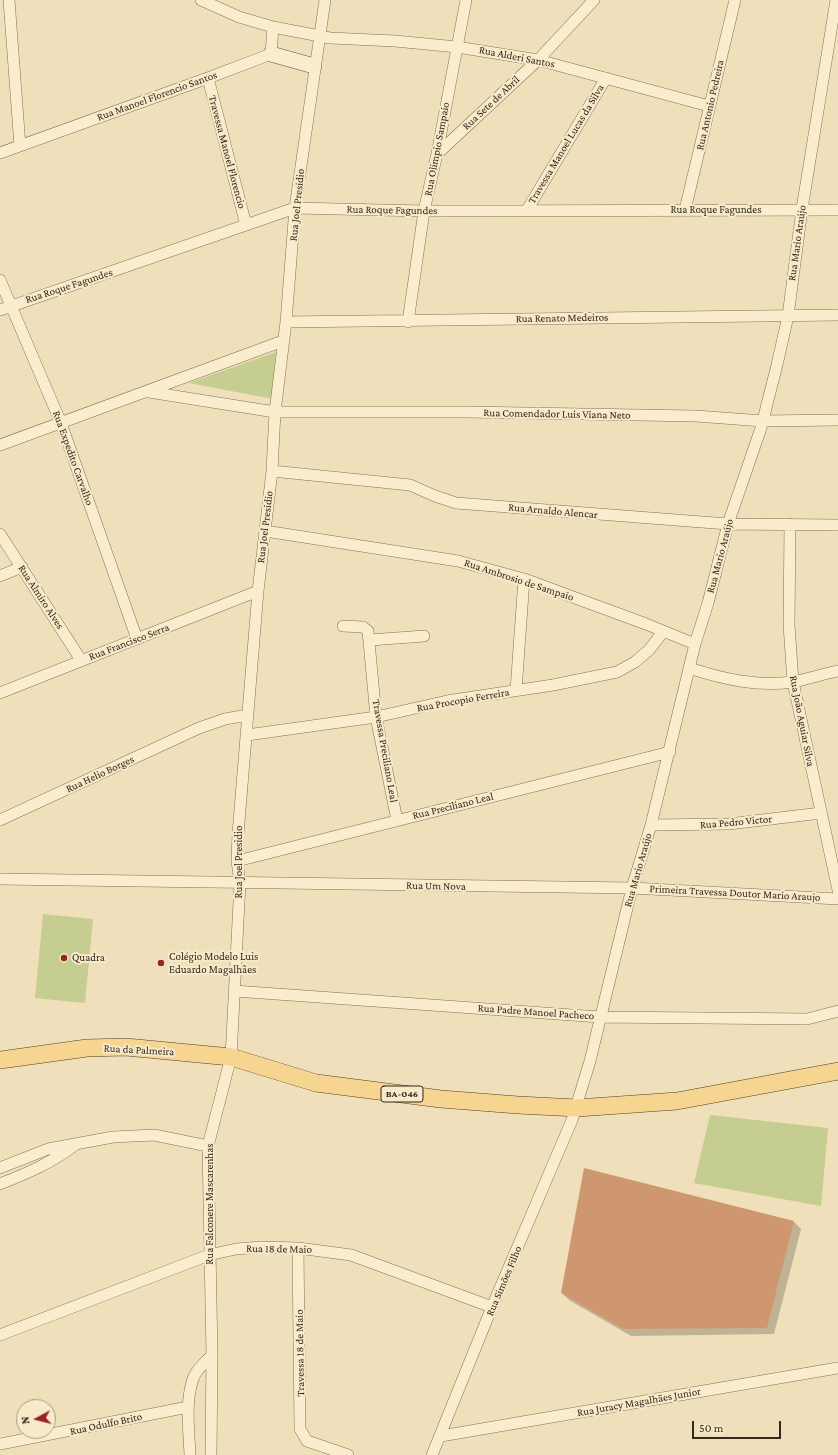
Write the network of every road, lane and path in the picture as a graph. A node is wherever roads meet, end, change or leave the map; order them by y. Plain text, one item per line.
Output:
1 (7, 0) edge
2 (201, 0) edge
3 (325, 0) edge
4 (466, 0) edge
5 (594, 0) edge
6 (735, 0) edge
7 (836, 0) edge
8 (0, 1) edge
9 (273, 27) junction
10 (320, 36) junction
11 (457, 47) junction
12 (270, 54) junction
13 (538, 60) junction
14 (314, 66) junction
15 (208, 78) junction
16 (606, 78) junction
17 (709, 106) junction
18 (20, 146) junction
19 (0, 153) edge
20 (437, 154) junction
21 (295, 208) junction
22 (802, 209) junction
23 (527, 210) junction
24 (685, 210) junction
25 (838, 210) edge
26 (424, 211) junction
27 (246, 225) junction
28 (0, 280) edge
29 (5, 308) edge
30 (838, 315) edge
31 (788, 316) junction
32 (286, 322) junction
33 (408, 322) junction
34 (283, 341) junction
35 (149, 392) junction
36 (275, 412) junction
37 (838, 420) edge
38 (763, 421) junction
39 (61, 423) junction
40 (0, 445) edge
41 (272, 471) junction
42 (728, 524) junction
43 (790, 524) junction
44 (838, 525) edge
45 (265, 531) junction
46 (0, 534) edge
47 (22, 567) junction
48 (0, 576) edge
49 (524, 579) junction
50 (258, 591) junction
51 (343, 626) dead end
52 (663, 632) junction
53 (424, 636) dead end
54 (137, 638) junction
55 (370, 640) junction
56 (695, 644) junction
57 (81, 660) junction
58 (689, 668) junction
59 (838, 671) edge
60 (793, 682) junction
61 (516, 690) junction
62 (0, 693) edge
63 (248, 715) junction
64 (376, 717) junction
65 (247, 735) junction
66 (670, 752) junction
67 (821, 812) junction
68 (0, 820) edge
69 (398, 820) junction
70 (651, 825) junction
71 (237, 861) junction
72 (0, 879) edge
73 (240, 883) junction
74 (632, 888) junction
75 (838, 890) edge
76 (838, 899) edge
77 (234, 991) junction
78 (838, 1011) edge
79 (600, 1017) junction
80 (231, 1057) junction
81 (0, 1060) edge
82 (838, 1071) edge
83 (577, 1108) junction
84 (76, 1144) junction
85 (208, 1146) junction
86 (0, 1168) edge
87 (0, 1184) edge
88 (298, 1248) junction
89 (209, 1255) junction
90 (492, 1307) junction
91 (0, 1335) edge
92 (212, 1355) junction
93 (838, 1368) edge
94 (188, 1407) junction
95 (441, 1436) junction
96 (0, 1444) edge
97 (190, 1455) edge
98 (211, 1455) edge
99 (348, 1455) edge
100 (432, 1455) edge

1 - 8 street
1 - 18 street
2 - 9 street, Rua Alderi Santos
3 - 10 street, Rua Joel Presidio
4 - 11 street, Rua Olimpio Sampaio
5 - 13 street, Rua Sete de Abril
6 - 17 street, Rua Antonio Pedreira
7 - 22 street, Rua Mario Araújo
9 - 10 street, Rua Alderi Santos
9 - 12 street
10 - 11 street, Rua Alderi Santos
10 - 14 street, Rua Joel Presidio
11 - 13 street, Rua Alderi Santos
11 - 20 street, Rua Olimpio Sampaio
12 - 14 street
12 - 15 street, Rua Manoel Florencio Santos
13 - 16 street, Rua Alderi Santos
13 - 20 street, Rua Sete de Abril
14 - 21 street, Rua Joel Presidio
15 - 18 street, Rua Manoel Florencio Santos
15 - 27 street, Travessa Manoel Florencio
16 - 17 street, Rua Alderi Santos
16 - 23 street, Travessa Manoel Lucas da Silva
17 - 24 street, Rua Antonio Pedreira
18 - 19 street, Rua Manoel Florencio Santos
20 - 26 street, Rua Olimpio Sampaio
21 - 26 street, Rua Roque Fagundes
21 - 27 street, Rua Roque Fagundes
21 - 32 street, Rua Joel Presidio
22 - 24 street, Rua Roque Fagundes
22 - 25 street, Rua Roque Fagundes
22 - 31 street, Rua Mario Araújo
23 - 24 street, Rua Roque Fagundes
23 - 26 street, Rua Roque Fagundes
26 - 33 street, Rua Olimpio Sampaio
27 - 29 street, Rua Roque Fagundes
28 - 29 street, Rua Expedito Carvalho
29 - 39 street, Rua Expedito Carvalho
30 - 31 street, Rua Renato Medeiros
31 - 33 street, Rua Renato Medeiros
31 - 38 street, Rua Mario Araújo
32 - 33 street, Rua Renato Medeiros
32 - 34 street, Rua Joel Presidio
34 - 35 street
34 - 36 street, Rua Joel Presidio
35 - 36 street, Rua Comendador Luis Viana Neto
35 - 39 street
36 - 38 street, Rua Comendador Luis Viana Neto
36 - 41 street, Rua Joel Presidio
37 - 38 street, Rua Comendador Luis Viana Neto
38 - 42 street, Rua Mario Araújo
39 - 40 street
39 - 54 street, Rua Expedito Carvalho
41 - 42 street, Rua Arnaldo Alencar
41 - 45 street, Rua Joel Presidio
42 - 43 street, Rua Arnaldo Alencar
42 - 56 street, Rua Mario Araújo
43 - 44 street, Rua Arnaldo Alencar
43 - 60 street, Rua João Aguiar Silva
45 - 49 street, Rua Ambrosio de Sampaio
45 - 50 street, Rua Joel Presidio
46 - 47 street, Rua Almiro Alves
47 - 48 street
47 - 57 street, Rua Almiro Alves
49 - 52 street, Rua Ambrosio de Sampaio
49 - 61 street
50 - 54 street, Rua Francisco Serra
50 - 63 street, Rua Joel Presidio
51 - 55 street
52 - 56 street, Rua Ambrosio de Sampaio
52 - 61 street, Rua Procopio Ferreira
53 - 55 street
54 - 57 street, Rua Francisco Serra
55 - 64 street, Travessa Preciliano Leal
56 - 58 street, Rua Mario Araújo
57 - 62 street, Rua Francisco Serra
58 - 60 street
58 - 66 street, Rua Mario Araújo
59 - 60 street
60 - 67 street, Rua João Aguiar Silva
61 - 64 street, Rua Procopio Ferreira
63 - 65 street, Rua Joel Presidio
63 - 68 street, Rua Helio Borges
64 - 65 street, Rua Procopio Ferreira
64 - 69 street, Travessa Preciliano Leal
65 - 71 street, Rua Joel Presidio
66 - 69 street, Rua Preciliano Leal
66 - 70 street, Rua Mario Araújo
67 - 70 street, Rua Pedro Victor
67 - 75 street, Rua João Aguiar Silva
69 - 71 street, Rua Preciliano Leal
70 - 74 street, Rua Mario Araújo
71 - 73 street, Rua Joel Presidio
72 - 73 street, Rua Um Nova
73 - 74 street, Rua Um Nova
73 - 77 street, Rua Joel Presidio
74 - 76 street, Primeira Travessa Doutor Mario Araujo
74 - 79 street, Rua Mario Araújo
77 - 79 street, Rua Padre Manoel Pacheco
77 - 80 street, Rua Joel Presidio
78 - 79 street, Rua Padre Manoel Pacheco
79 - 83 street, Rua Mario Araújo
80 - 81 main road, Rua da Palmeira / BA-046
80 - 83 main road, BA-046
80 - 85 street, Rua Falconere Mascarenhas
82 - 83 main road, BA-046
83 - 90 street, Rua Simões Filho
84 - 85 street
84 - 86 street
84 - 87 street
85 - 89 street, Rua Falconere Mascarenhas
88 - 89 street, Rua 18 de Maio
88 - 90 street, Rua 18 de Maio
88 - 99 street, Travessa 18 de Maio
89 - 91 street, Rua 18 de Maio
89 - 92 street, Rua Falconere Mascarenhas
90 - 95 street, Rua Simões Filho
92 - 94 street
92 - 98 street, Rua Falconere Mascarenhas
93 - 95 street, Rua Juracy Magalhães Junior
94 - 96 street, Rua Odulfo Brito
94 - 97 street
95 - 100 street, Rua Simões Filho

